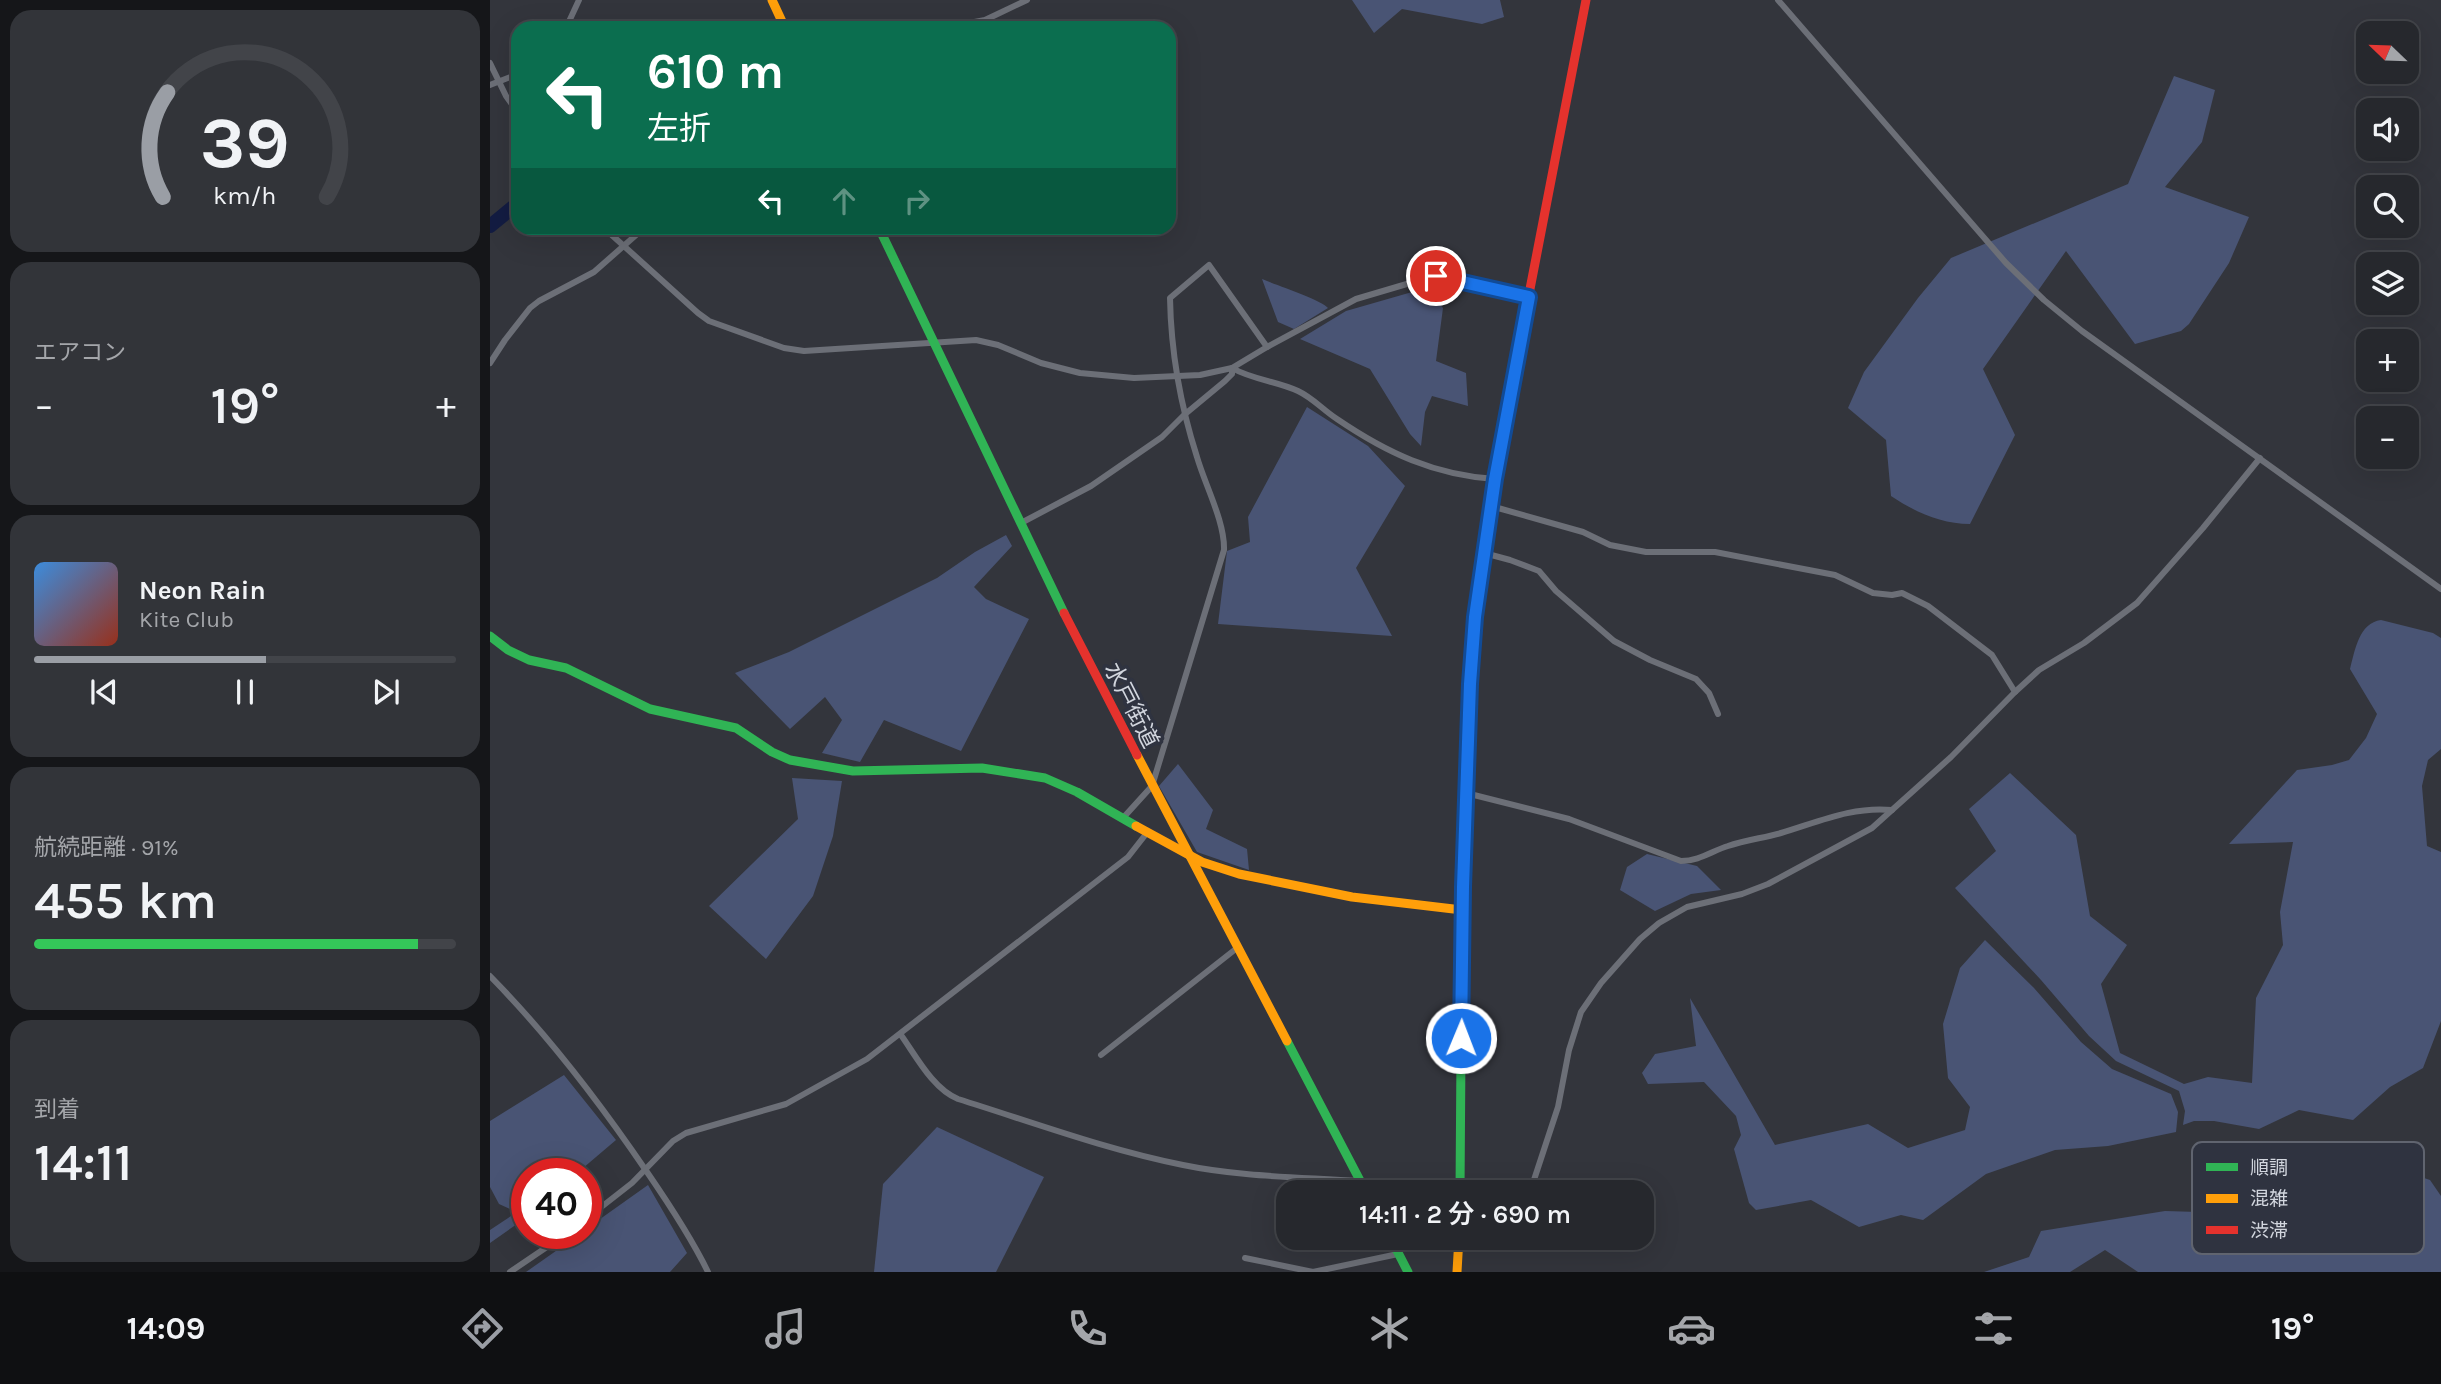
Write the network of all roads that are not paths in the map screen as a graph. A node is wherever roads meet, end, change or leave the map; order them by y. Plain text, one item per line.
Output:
1 (579, 0) edge
2 (1027, 0) edge
3 (1586, 0) edge
4 (1778, 0) edge
5 (773, 2) edge
6 (569, 21) edge
7 (782, 21) edge
8 (980, 21) edge
9 (490, 62) edge
10 (511, 77) edge
11 (501, 81) junction
12 (490, 85) edge
13 (511, 103) edge
14 (611, 235) edge
15 (636, 235) edge
16 (882, 235) edge
17 (623, 246) junction
18 (1529, 297) junction
19 (933, 342) junction
20 (1267, 346) junction
21 (490, 363) edge
22 (1232, 368) junction
23 (1176, 377) junction
24 (1184, 415) junction
25 (2260, 458) junction
26 (1495, 479) junction
27 (1491, 506) junction
28 (1020, 524) junction
29 (1484, 553) junction
30 (2441, 589) edge
31 (490, 636) edge
32 (2015, 692) junction
33 (1718, 714) dead end
34 (1152, 786) junction
35 (1466, 793) junction
36 (1892, 810) junction
37 (1123, 818) junction
38 (1146, 834) junction
39 (1189, 856) junction
40 (1462, 910) junction
41 (1237, 948) junction
42 (490, 976) edge
43 (901, 1035) junction
44 (1101, 1055) dead end
45 (645, 1168) junction
46 (1346, 1180) edge
47 (1359, 1180) edge
48 (1460, 1180) edge
49 (1534, 1180) edge
50 (602, 1207) edge
51 (544, 1249) edge
52 (1396, 1250) edge
53 (1458, 1250) edge
54 (1398, 1254) junction
55 (1245, 1258) dead end
56 (510, 1272) edge
57 (708, 1272) edge
58 (1408, 1272) edge
59 (1457, 1272) edge

1 - 6 street
2 - 8 street
3 - 18 main road
4 - 25 street
5 - 7 main road
9 - 11 street
10 - 11 street
11 - 12 street
11 - 13 street
14 - 17 street
15 - 17 street
16 - 19 main road, 水戸街道
17 - 19 street
17 - 21 street
18 - 20 street
18 - 26 main road
19 - 23 street
19 - 28 main road, 水戸街道
20 - 22 street
20 - 23 street
22 - 23 street
22 - 24 street
22 - 26 street
23 - 24 street
24 - 28 street
24 - 34 street
25 - 30 street
25 - 32 street
26 - 27 main road
27 - 29 main road
27 - 32 street
28 - 34 main road, 水戸街道
29 - 33 street
29 - 35 main road
31 - 37 main road
32 - 36 street
34 - 37 street
34 - 39 main road, 水戸街道
35 - 36 street
35 - 40 main road
36 - 49 street
37 - 38 main road
38 - 39 main road
38 - 43 street
39 - 40 main road
39 - 41 main road, 水戸街道
40 - 48 main road
41 - 44 street
41 - 47 main road, 水戸街道
42 - 45 street
43 - 45 street
43 - 46 street
45 - 50 street
45 - 57 street
51 - 56 street
52 - 54 main road
53 - 59 main road
54 - 55 street
54 - 58 main road

